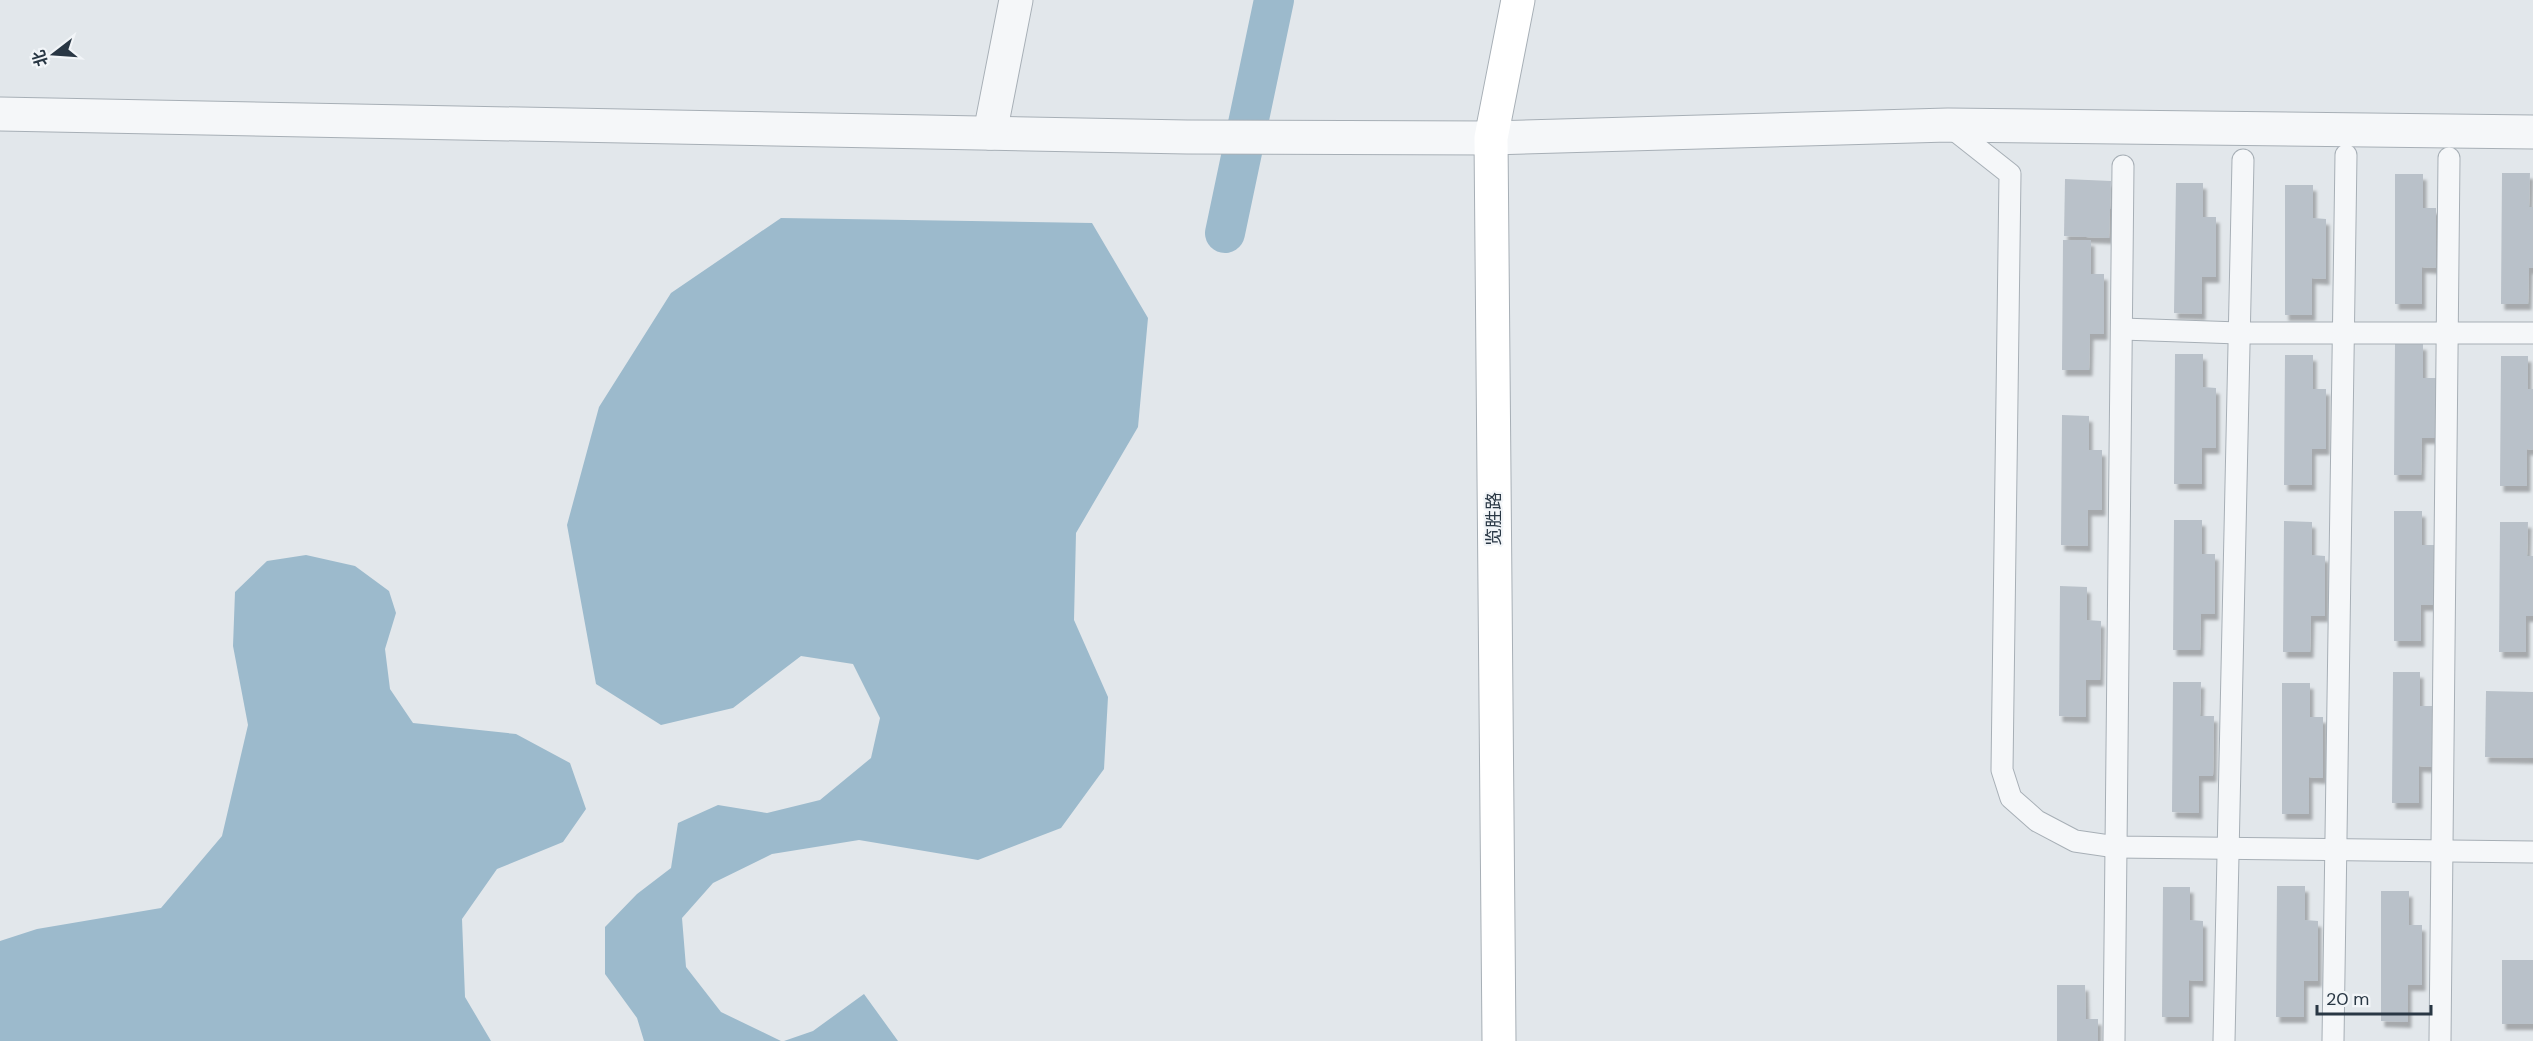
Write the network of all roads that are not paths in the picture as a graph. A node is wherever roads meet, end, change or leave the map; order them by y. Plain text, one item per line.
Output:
1 (1016, 0) edge
2 (1518, 0) edge
3 (0, 114) edge
4 (1948, 125) junction
5 (2533, 132) edge
6 (990, 133) junction
7 (1491, 138) junction
8 (2346, 155) dead end
9 (2449, 158) dead end
10 (2243, 160) dead end
11 (2123, 166) dead end
12 (2122, 329) junction
13 (2239, 333) junction
14 (2343, 333) junction
15 (2447, 333) junction
16 (2533, 333) edge
17 (2116, 847) junction
18 (2227, 848) junction
19 (2336, 849) junction
20 (2441, 851) junction
21 (2533, 852) edge
22 (1499, 1041) edge
23 (2114, 1041) edge
24 (2223, 1041) edge
25 (2333, 1041) edge
26 (2440, 1041) edge

1 - 6 street
2 - 7 main road, 览胜路
3 - 6 street
4 - 5 street
4 - 7 street
4 - 17 lane
6 - 7 street
7 - 22 main road, 览胜路
8 - 14 lane
9 - 15 lane
10 - 13 lane
11 - 12 lane
12 - 13 lane
12 - 17 lane
13 - 14 lane
13 - 18 lane
14 - 15 lane
14 - 19 lane
15 - 16 lane
15 - 20 lane
17 - 18 lane
17 - 23 lane
18 - 19 lane
18 - 24 lane
19 - 20 lane
19 - 25 lane
20 - 21 lane
20 - 26 lane

